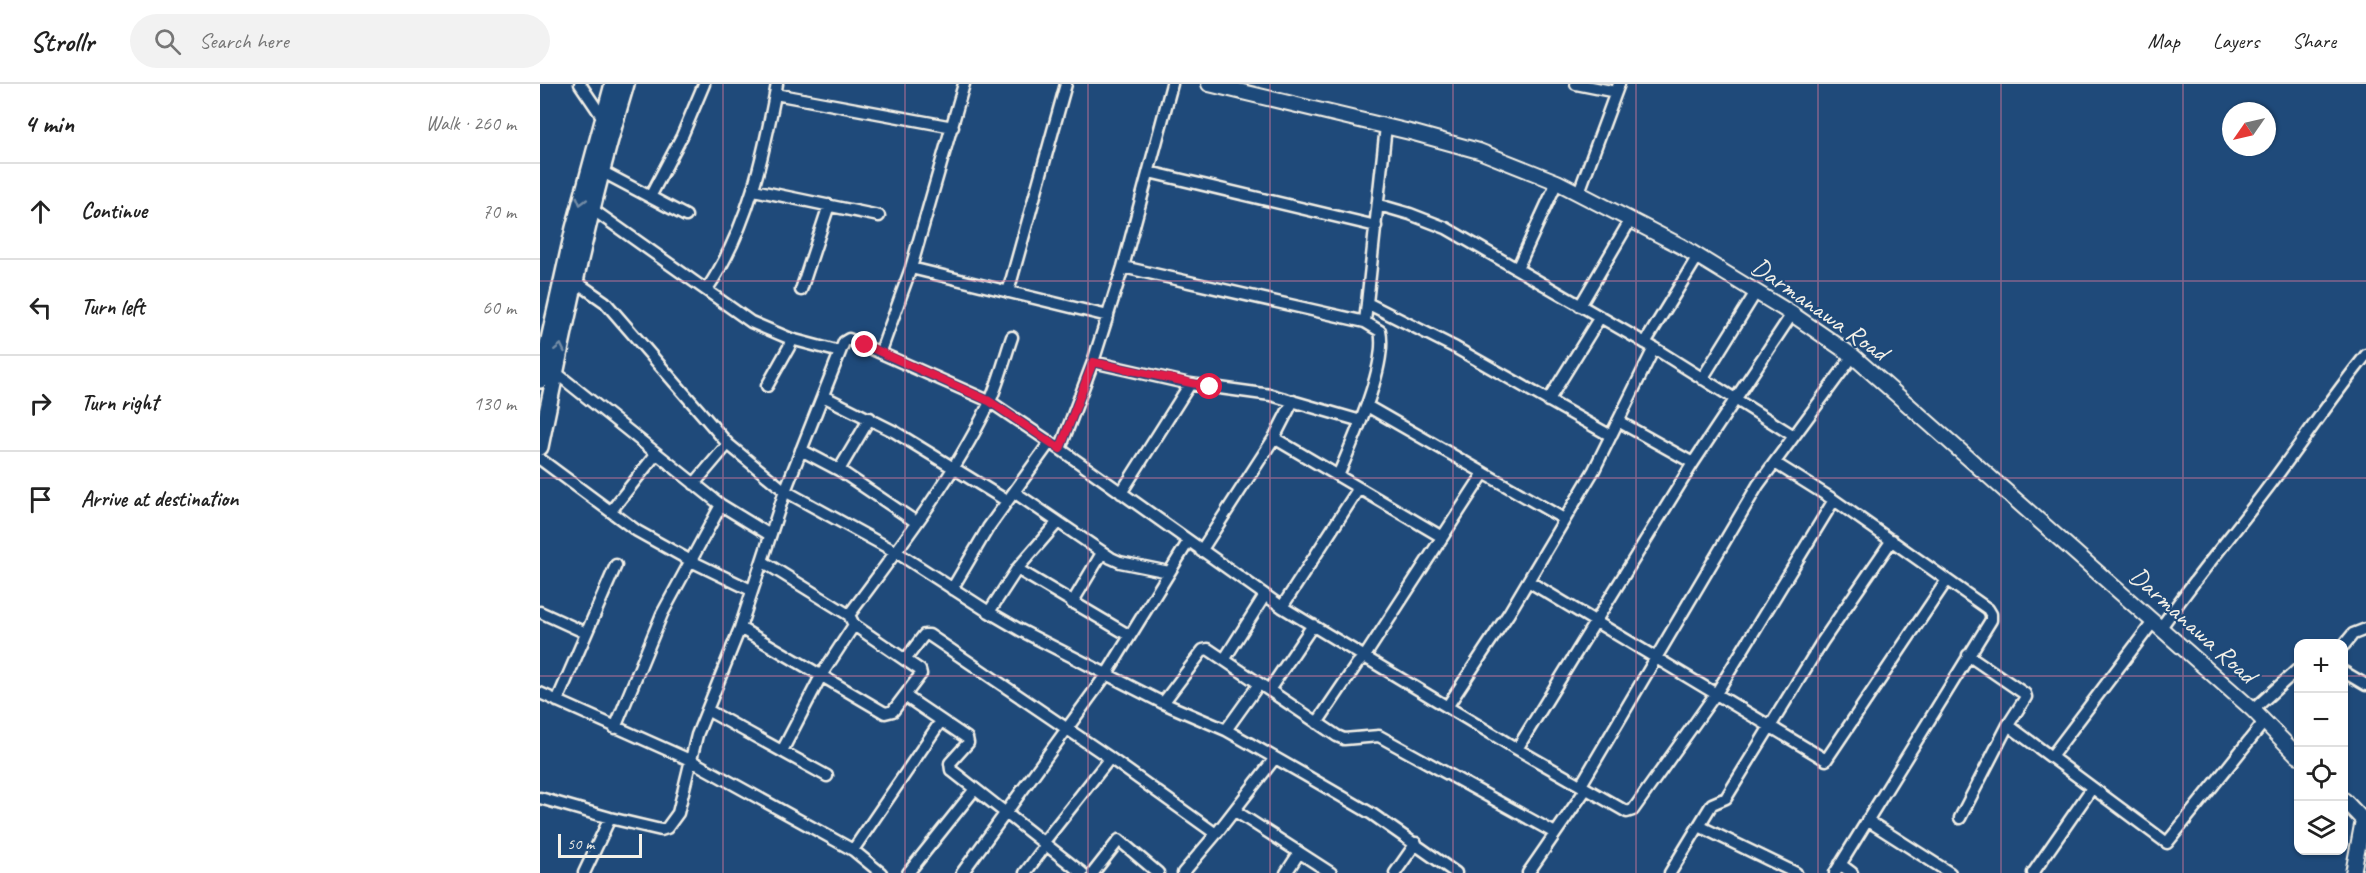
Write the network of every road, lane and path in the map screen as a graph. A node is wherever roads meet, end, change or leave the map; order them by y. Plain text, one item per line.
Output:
1 (580, 84) edge
2 (613, 84) edge
3 (626, 84) edge
4 (704, 84) edge
5 (964, 84) edge
6 (1066, 84) edge
7 (1172, 84) edge
8 (1209, 84) edge
9 (1576, 84) edge
10 (1617, 88) edge
11 (776, 89) edge
12 (603, 118) junction
13 (1386, 126) junction
14 (953, 127) junction
15 (601, 171) junction
16 (1149, 172) junction
17 (1557, 182) junction
18 (754, 190) junction
19 (1579, 192) junction
20 (651, 195) junction
21 (829, 205) junction
22 (1378, 205) junction
23 (592, 209) junction
24 (686, 216) dead end
25 (879, 216) dead end
26 (1631, 219) junction
27 (1376, 226) junction
28 (1698, 256) junction
29 (1123, 267) junction
30 (911, 268) junction
31 (1517, 269) junction
32 (574, 281) junction
33 (707, 289) junction
34 (801, 290) dead end
35 (1008, 292) junction
36 (1756, 292) junction
37 (1367, 303) junction
38 (1580, 306) junction
39 (1792, 314) junction
40 (1108, 316) junction
41 (1600, 317) junction
42 (1365, 322) junction
43 (1012, 337) dead end
44 (791, 339) junction
45 (1650, 346) junction
46 (881, 351) junction
47 (840, 352) junction
48 (2366, 355) edge
49 (1853, 356) junction
50 (1093, 362) junction
51 (2362, 368) edge
52 (555, 372) junction
53 (1702, 379) junction
54 (540, 380) edge
55 (1190, 384) junction
56 (767, 386) dead end
57 (823, 396) junction
58 (1736, 399) junction
59 (989, 401) junction
60 (1293, 401) junction
61 (1548, 401) junction
62 (1367, 406) junction
63 (870, 418) junction
64 (1361, 421) junction
65 (1618, 421) junction
66 (1611, 436) junction
67 (1794, 436) junction
68 (1274, 438) junction
69 (1050, 442) junction
70 (728, 444) junction
71 (540, 447) edge
72 (1060, 449) junction
73 (801, 450) junction
74 (656, 454) junction
75 (540, 459) edge
76 (1693, 463) junction
77 (1775, 463) junction
78 (952, 468) junction
79 (839, 470) junction
80 (1484, 472) junction
81 (1338, 476) junction
82 (694, 484) junction
83 (1359, 488) junction
84 (785, 491) junction
85 (1121, 493) junction
86 (1010, 497) junction
87 (1834, 500) junction
88 (721, 505) junction
89 (611, 511) junction
90 (1564, 519) junction
91 (916, 522) junction
92 (1057, 523) junction
93 (770, 535) junction
94 (1442, 537) junction
95 (1892, 540) junction
96 (1188, 542) junction
97 (1201, 551) junction
98 (896, 552) junction
99 (1102, 553) junction
100 (691, 561) junction
101 (762, 561) junction
102 (615, 565) dead end
103 (1017, 569) junction
104 (1169, 572) junction
105 (1947, 580) junction
106 (1528, 581) junction
107 (952, 589) junction
108 (751, 590) junction
109 (1265, 595) junction
110 (1072, 603) junction
111 (1282, 607) junction
112 (540, 612) edge
113 (988, 612) junction
114 (852, 620) junction
115 (1598, 621) junction
116 (1313, 625) junction
117 (2157, 626) junction
118 (740, 628) junction
119 (2366, 628) edge
120 (586, 633) junction
121 (1130, 636) junction
122 (2348, 640) edge
123 (1968, 655) junction
124 (1365, 656) junction
125 (1658, 657) junction
126 (905, 660) junction
127 (1224, 660) junction
128 (2294, 673) edge
129 (822, 674) junction
130 (1106, 675) junction
131 (2348, 675) edge
132 (2366, 685) edge
133 (1264, 687) junction
134 (1717, 692) junction
135 (540, 693) edge
136 (904, 696) junction
137 (557, 701) junction
138 (1163, 703) junction
139 (1447, 707) junction
140 (707, 710) junction
141 (2253, 710) junction
142 (941, 721) junction
143 (2264, 722) junction
144 (1317, 723) junction
145 (1771, 725) junction
146 (2008, 725) junction
147 (615, 728) junction
148 (1066, 729) junction
149 (1226, 730) junction
150 (1517, 749) junction
151 (782, 751) junction
152 (2294, 752) edge
153 (2051, 757) junction
154 (1110, 758) junction
155 (1275, 758) junction
156 (690, 760) junction
157 (827, 776) dead end
158 (1584, 787) junction
159 (2092, 788) junction
160 (975, 789) junction
161 (540, 798) edge
162 (2344, 801) edge
163 (1234, 811) junction
164 (1005, 812) junction
165 (1960, 818) dead end
166 (2365, 818) edge
167 (610, 819) junction
168 (1867, 820) junction
169 (1699, 826) junction
170 (1555, 833) junction
171 (1216, 834) junction
172 (1416, 843) junction
173 (1044, 844) junction
174 (854, 850) junction
175 (1299, 853) junction
176 (1837, 869) edge
177 (584, 873) edge
178 (881, 873) edge
179 (908, 873) edge
180 (962, 873) edge
181 (1025, 873) edge
182 (1082, 873) edge
183 (1093, 873) edge
184 (1158, 873) edge
185 (1183, 873) edge
186 (1286, 873) edge
187 (1331, 873) edge
188 (1395, 873) edge
189 (1456, 873) edge
190 (1529, 873) edge
191 (1670, 873) edge
192 (1796, 873) edge
193 (1852, 873) edge
194 (1950, 873) edge
195 (2033, 873) edge
196 (2353, 873) edge

1 - 12 street
2 - 12 main road
3 - 15 main road
4 - 20 street
5 - 14 street
6 - 35 street
7 - 16 street
8 - 13 street, Darmanawa Road
9 - 10 street
10 - 19 street
11 - 14 street
11 - 18 street
12 -> 54 main road
13 - 17 street, Darmanawa Road
13 - 22 street
14 - 30 street
15 - 20 street
15 - 23 main road
16 - 27 street
16 - 29 street
17 - 19 street, Darmanawa Road
17 - 31 street
18 - 21 street
18 - 33 street
19 - 26 street, Darmanawa Road
20 - 24 street
21 - 25 street
21 - 34 street
22 - 27 street
22 - 31 street
23 - 32 main road
23 - 33 street
26 - 28 street, Darmanawa Road
26 - 38 street
27 - 37 street
28 - 36 street, Darmanawa Road
28 - 45 street
29 - 40 street
29 - 42 street
30 - 35 street
30 - 46 street
31 - 38 street
52 -> 32 main road
32 - 70 street
33 - 44 street
35 - 40 street
36 - 39 street, Darmanawa Road
36 - 53 street
37 - 42 street
37 - 61 street
38 - 41 street
39 - 49 street, Darmanawa Road
39 - 58 street
40 - 50 street
41 - 45 street
41 - 61 street
42 - 62 street
43 - 59 street
44 - 47 street
44 - 56 street
45 - 53 street
45 - 65 street
46 - 47 street
46 - 59 street
47 - 57 street
48 - 51 street
49 - 67 street
49 - 117 street, Darmanawa Road
50 - 55 street
50 - 72 street
51 - 117 street
52 - 71 main road
52 - 74 street
53 - 58 street
55 - 60 street
55 - 85 street
57 - 63 street
57 - 73 street
58 - 67 street
58 - 76 street
59 - 69 street
59 - 78 street
60 - 64 street
60 - 68 street
61 - 66 street
62 - 64 street
62 - 80 street
63 - 78 street
63 - 79 street
64 - 81 street
65 - 66 street
65 - 76 street
66 - 90 street
67 - 77 street
68 - 81 street
68 - 97 street
69 - 72 street
69 - 86 street
70 - 82 street
70 - 84 street
72 - 85 street
73 - 79 street
73 - 84 street
74 - 82 street
74 - 89 street
75 - 89 street
76 - 115 street
77 - 87 street
77 - 125 street
78 - 86 street
78 - 91 street
79 - 91 street
80 - 90 street
80 - 94 street
81 - 83 street
82 - 88 street
83 - 94 street
83 - 111 street
84 - 93 street
84 - 98 street
85 - 96 street
86 - 92 street
86 - 107 street
87 - 95 street
87 - 134 street
88 - 93 street
88 - 100 street
89 - 100 street
90 - 106 street
91 - 98 street
92 - 99 street
92 - 103 street
93 - 101 street
94 - 124 street
95 - 105 street
95 - 145 street
96 - 97 street
96 - 104 street
97 - 109 street
98 - 107 street
98 - 114 street
99 - 104 street
99 - 110 street
100 - 108 street
100 - 147 street
101 - 108 street
101 - 114 street
102 - 120 street
103 - 110 street
103 - 113 street
104 - 121 street
105 - 123 street
105 - 145 street
106 - 115 street
106 - 139 street
107 - 113 street
108 - 118 street
109 - 111 street
109 - 127 street
110 - 121 street
111 - 116 street
112 - 120 street
113 - 130 street
114 - 126 street
114 - 129 street
115 - 125 street
115 - 150 street
116 - 124 street
116 - 133 street
117 - 141 street, Darmanawa Road
117 - 153 street
118 - 129 street
118 - 140 street
119 - 122 street
120 - 137 street
121 - 130 street
123 - 146 street
123 - 168 street
124 - 139 street
124 - 144 street
125 - 134 street
125 - 158 street
126 - 136 street
126 - 148 street
127 - 133 street
127 - 138 street
128 - 141 street
129 - 136 street
129 - 151 street
130 - 138 street
130 - 148 street
131 - 132 street
133 - 144 street
133 - 149 street
134 - 145 street
134 - 158 street
135 - 137 street
136 - 142 street
137 - 147 street
138 - 149 street
139 - 150 street
140 - 151 street
140 - 156 street
141 - 143 street, Darmanawa Road
142 - 160 street
142 - 174 street
143 - 152 street, Darmanawa Road
143 - 159 street
144 - 170 street
145 - 169 street
146 - 153 street
146 - 165 street
147 - 156 street
148 - 154 street
148 - 164 street
149 - 155 street
150 - 158 street
151 - 157 street
153 - 159 street
154 - 171 street
154 - 173 street
155 - 163 street
155 - 172 street
156 - 167 street
156 - 174 street
158 - 170 street
159 - 195 street
160 - 164 street
160 - 179 street
161 - 167 street
162 - 166 street
163 - 171 street
163 - 175 street
164 - 173 street
164 - 180 street
166 - 196 street
167 - 177 street
168 - 176 street
168 - 194 street
169 - 191 street
169 - 192 street
170 - 190 street
171 - 185 street
172 - 188 street
172 - 189 street
173 - 181 street
173 - 182 street
174 - 178 street
175 - 186 street
175 - 187 street
176 - 193 street
183 - 184 street

